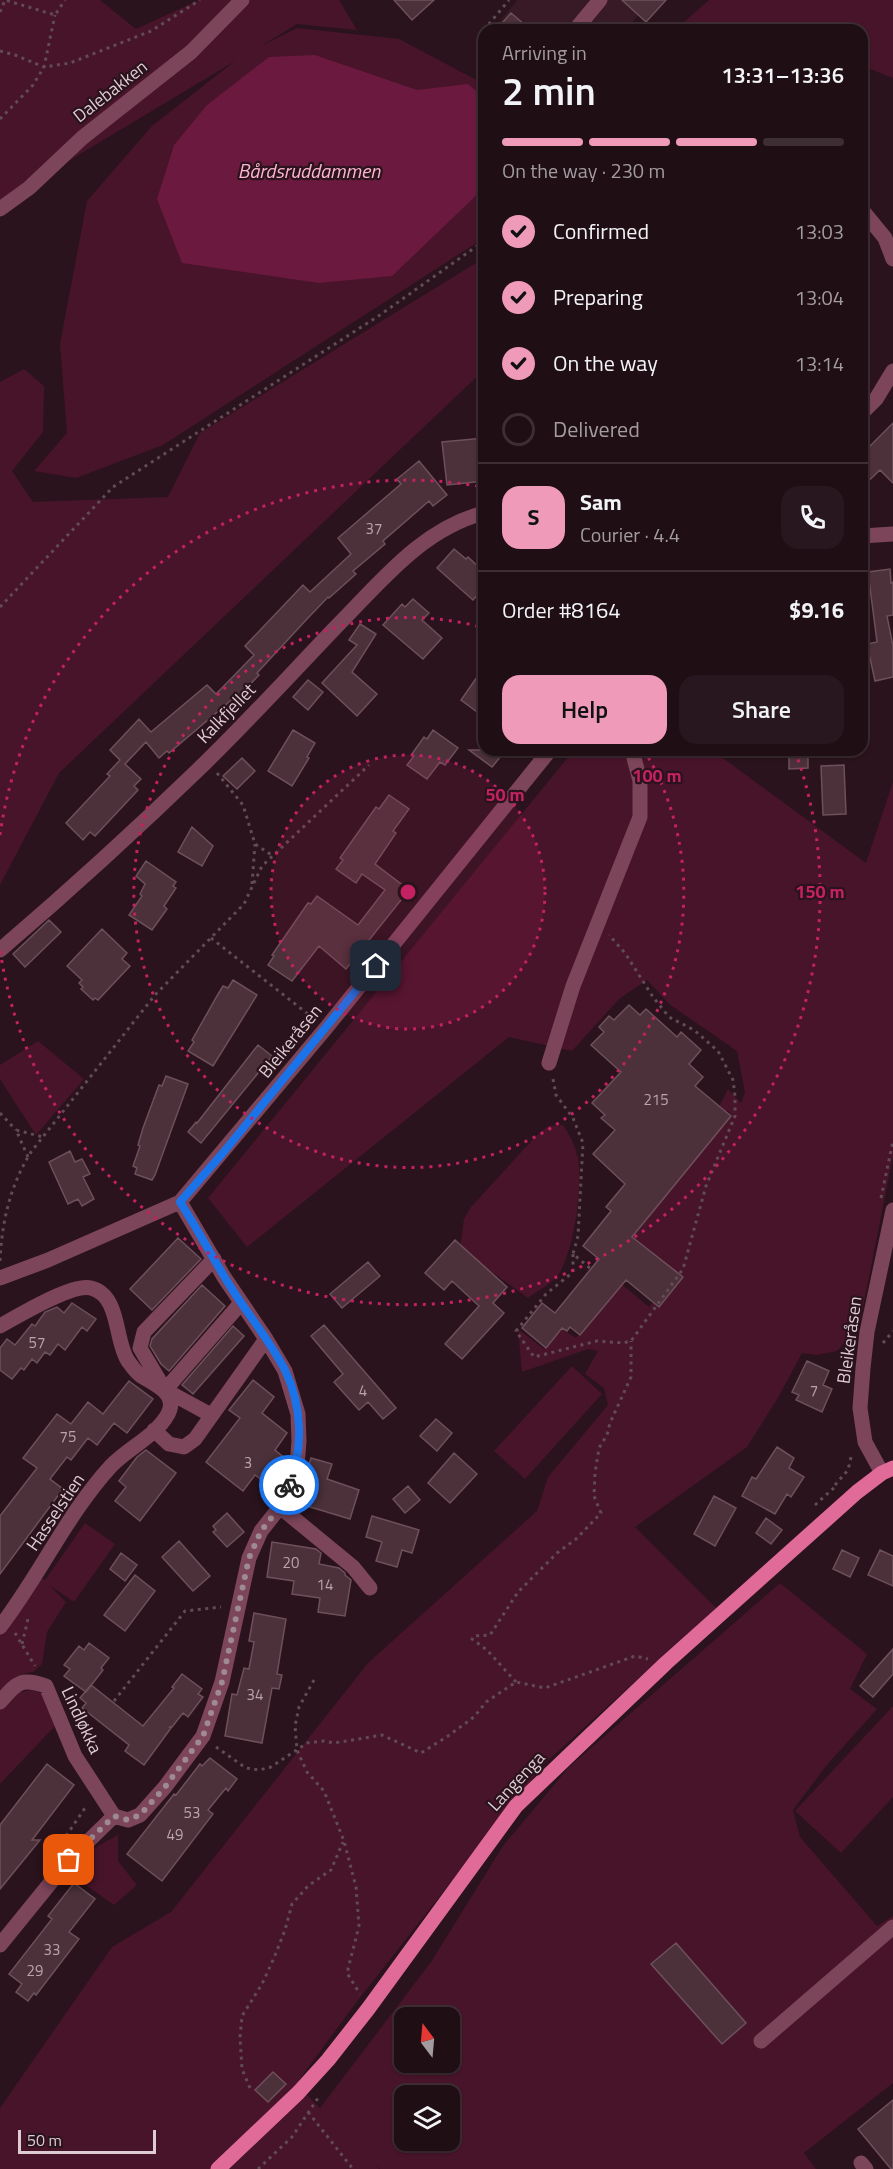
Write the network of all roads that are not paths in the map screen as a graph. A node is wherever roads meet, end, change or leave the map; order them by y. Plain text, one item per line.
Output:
1 (242, 0) edge
2 (600, 0) edge
3 (580, 24) edge
4 (0, 209) edge
5 (868, 217) edge
6 (893, 259) edge
7 (893, 371) edge
8 (868, 407) edge
9 (478, 515) edge
10 (893, 534) edge
11 (868, 536) edge
12 (545, 756) edge
13 (634, 756) edge
14 (0, 950) edge
15 (549, 1062) road end
16 (180, 1202) junction
17 (893, 1210) edge
18 (214, 1259) junction
19 (0, 1278) edge
20 (241, 1303) junction
21 (0, 1326) edge
22 (267, 1339) junction
23 (165, 1390) junction
24 (212, 1415) junction
25 (154, 1430) junction
26 (888, 1470) edge
27 (280, 1507) junction
28 (370, 1588) dead end
29 (3, 1624) edge
30 (0, 1702) edge
31 (114, 1816) junction
32 (893, 1927) edge
33 (0, 1945) edge
34 (761, 2041) dead end
35 (218, 2169) edge

1 - 4 street, Dalebakken
2 - 3 street
5 - 6 street
7 - 8 street
9 - 14 street, Kalkfjellet
10 - 11 street
12 - 16 street, Bleikeråsen
13 - 15 street
16 - 18 street
16 - 19 street, Bleikeråsen
17 - 26 street, Bleikeråsen
18 - 20 street
18 - 23 street
20 - 22 street
20 - 23 street
21 - 23 street
22 - 24 street
22 - 27 street
23 - 24 street
23 - 25 street, Hasselstien
24 - 25 street
25 - 29 street, Hasselstien
26 - 35 main road, Langenga
27 - 28 street
27 - 31 street
30 - 31 street, Lindløkka
31 - 33 street
32 - 34 street

